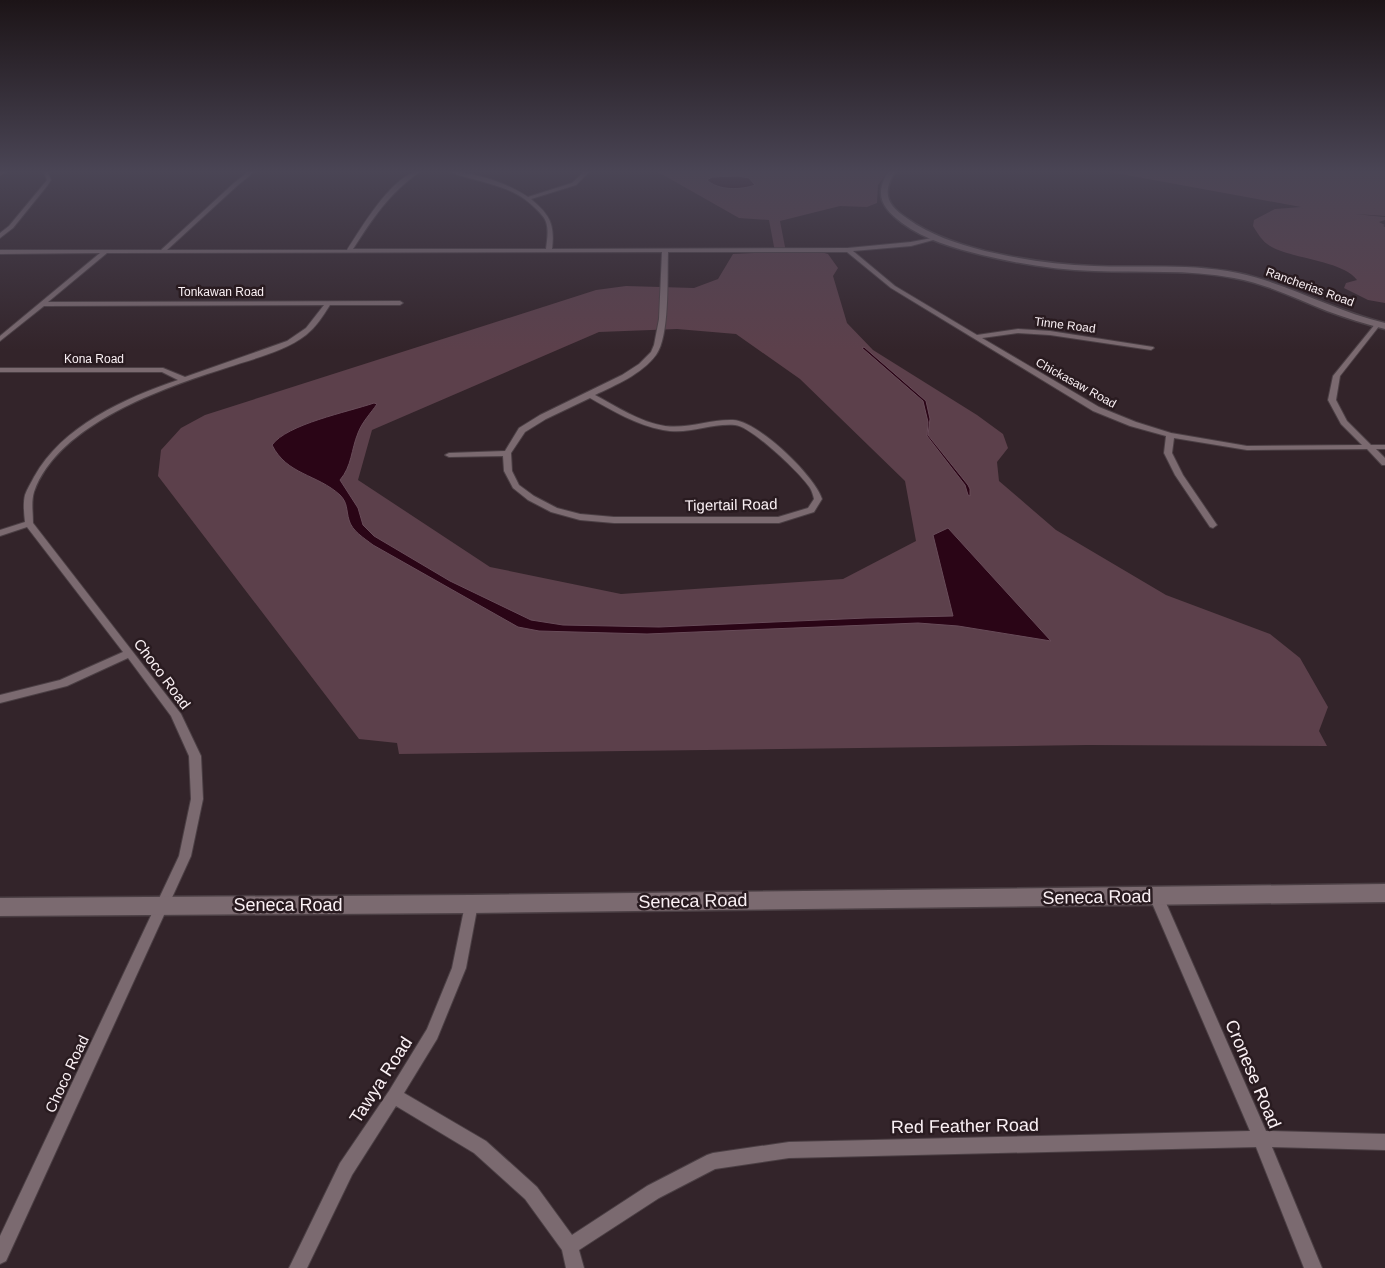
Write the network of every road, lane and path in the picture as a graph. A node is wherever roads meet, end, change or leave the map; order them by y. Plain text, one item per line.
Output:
1 (185, 231) edge
2 (362, 231) edge
3 (550, 231) edge
4 (923, 231) edge
5 (934, 238) junction
6 (549, 250) junction
7 (665, 250) junction
8 (848, 250) junction
9 (349, 251) junction
10 (0, 252) edge
11 (162, 252) junction
12 (104, 253) junction
13 (328, 303) junction
14 (400, 303) dead end
15 (42, 304) junction
16 (1382, 325) edge
17 (975, 337) junction
18 (0, 339) edge
19 (1151, 348) dead end
20 (0, 370) edge
21 (185, 380) junction
22 (590, 395) junction
23 (1170, 435) junction
24 (1369, 447) junction
25 (1385, 447) edge
26 (507, 453) junction
27 (449, 455) dead end
28 (1385, 463) edge
29 (29, 523) junction
30 (1213, 525) dead end
31 (0, 533) edge
32 (128, 654) junction
33 (0, 699) edge
34 (1385, 893) edge
35 (1156, 896) junction
36 (471, 904) junction
37 (162, 905) junction
38 (0, 907) edge
39 (394, 1096) junction
40 (1261, 1139) junction
41 (1385, 1142) edge
42 (570, 1246) junction
43 (1, 1249) edge
44 (298, 1268) edge
45 (575, 1268) edge
46 (1313, 1268) edge

1 - 11 street
2 - 9 street
3 - 6 street
4 - 5 street, Rancherias Road
5 - 8 street
5 - 16 street, Rancherias Road
6 - 7 street
6 - 9 street
7 - 8 street
7 - 22 street
8 - 17 street, Chickasaw Road
9 - 11 street
10 - 12 street
11 - 12 street
12 - 15 street
13 - 14 street, Tonkawan Road
13 - 15 street, Tonkawan Road
13 - 21 street
15 - 18 street
16 - 24 street
17 - 19 street, Tinne Road
17 - 23 street, Chickasaw Road
20 - 21 street, Kona Road
21 - 29 street
22 - 26 street
22 - 26 street, Tigertail Road
23 - 24 street, Chickasaw Road
23 - 30 street
24 - 25 street, Chickasaw Road
24 - 28 street
26 - 27 street
29 - 31 street
29 - 32 street, Choco Road
32 - 33 street
32 - 37 street, Choco Road
34 - 35 street, Seneca Road
35 - 36 street, Seneca Road
35 - 40 street, Cronese Road
36 - 37 street, Seneca Road
36 - 39 street, Tawya Road
37 - 38 street, Seneca Road
37 - 43 street, Choco Road
39 - 42 street
39 - 44 street, Tawya Road
40 - 41 street, Red Feather Road
40 - 42 street, Red Feather Road
40 - 46 street, Cronese Road
42 - 45 street

